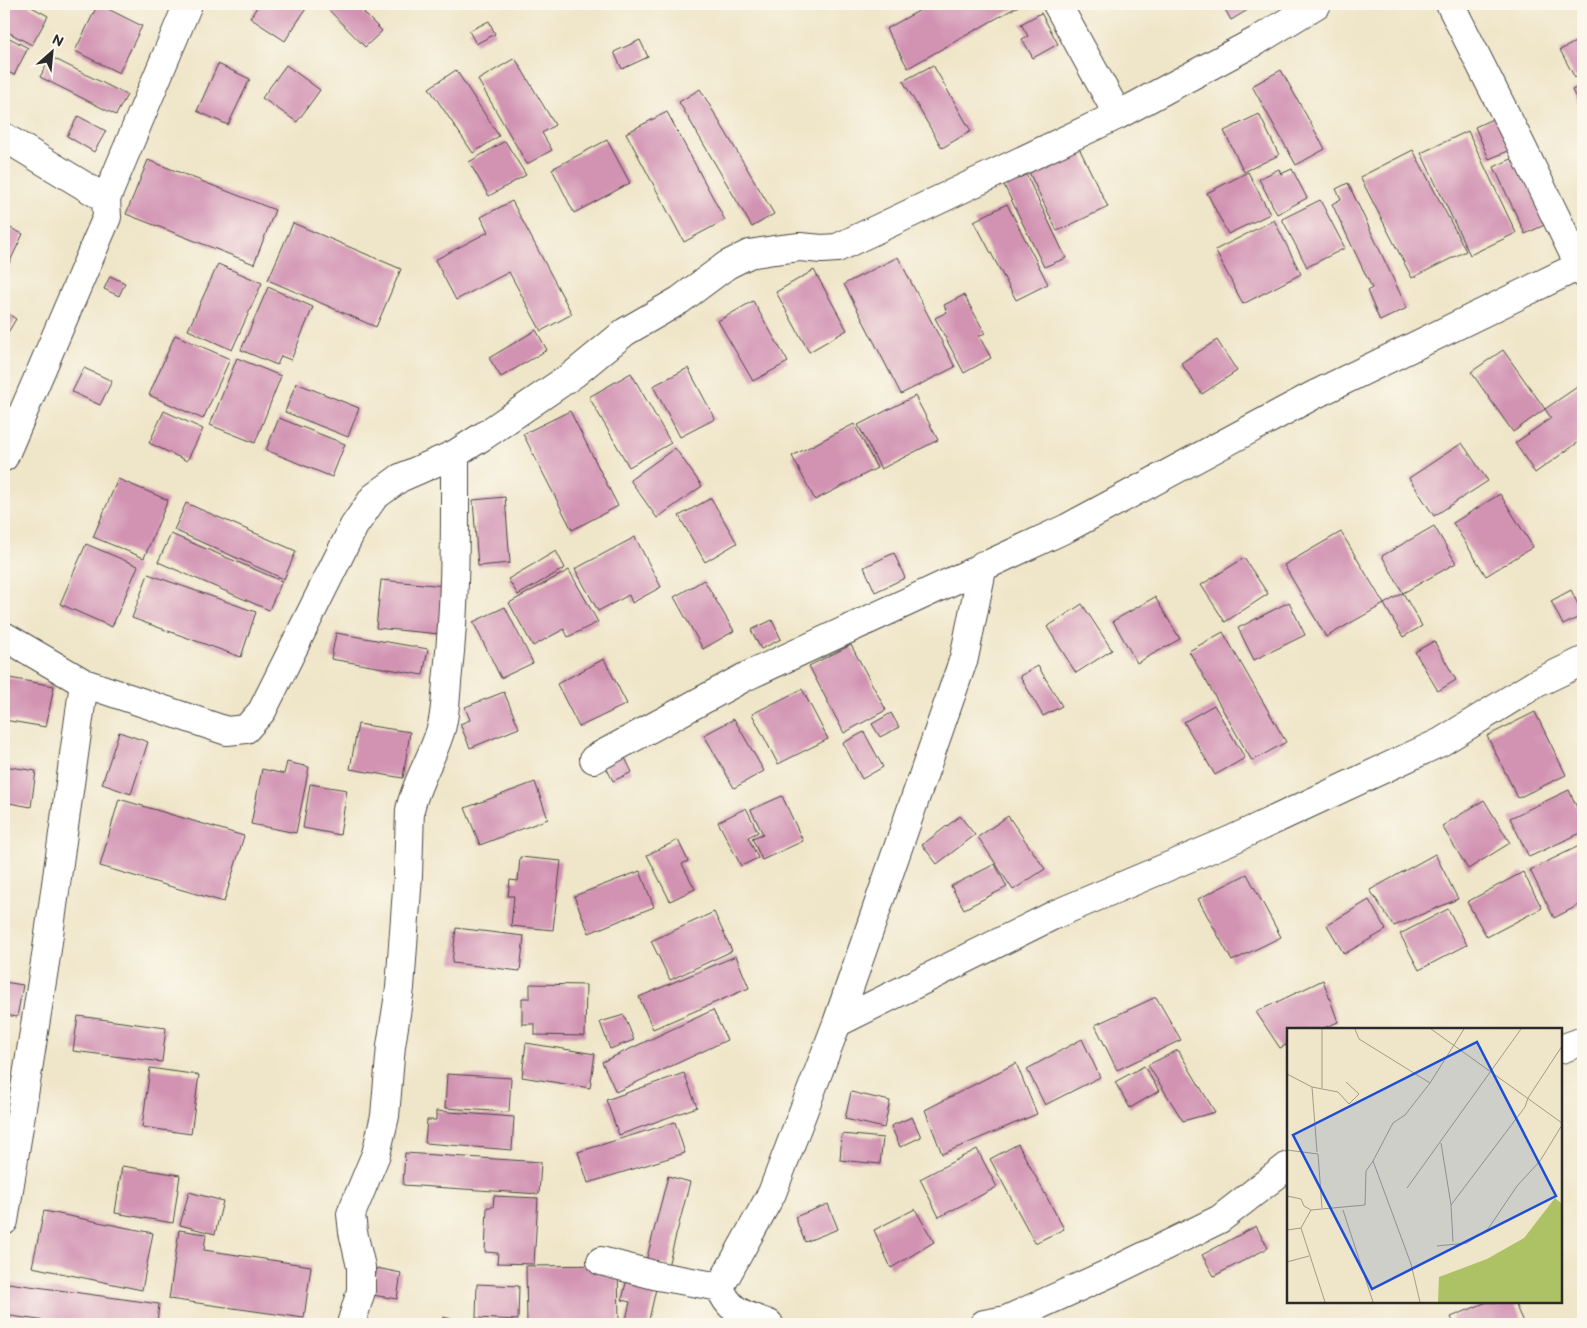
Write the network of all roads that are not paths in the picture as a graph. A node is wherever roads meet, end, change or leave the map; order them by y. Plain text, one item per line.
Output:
1 (188, 4) edge
2 (1057, 4) edge
3 (1317, 4) edge
4 (1450, 4) edge
5 (1118, 115) junction
6 (4, 137) edge
7 (106, 199) junction
8 (1582, 268) edge
9 (455, 454) junction
10 (4, 457) edge
11 (983, 565) junction
12 (4, 636) edge
13 (1583, 661) edge
14 (84, 683) junction
15 (594, 759) dead end
16 (838, 1023) junction
17 (1583, 1042) edge
18 (1562, 1049) edge
19 (1287, 1167) edge
20 (4, 1221) edge
21 (601, 1261) dead end
22 (720, 1287) junction
23 (351, 1324) edge
24 (770, 1324) edge
25 (984, 1324) edge

1 - 7 street
2 - 5 street
3 - 5 street
4 - 8 street
5 - 9 street
6 - 7 street
7 - 10 street
8 - 11 street
9 - 14 street
9 - 23 street
11 - 15 street
11 - 16 street
12 - 14 street
13 - 16 street
14 - 20 street
16 - 22 street
17 - 18 street
19 - 25 street
21 - 22 street
22 - 24 street

